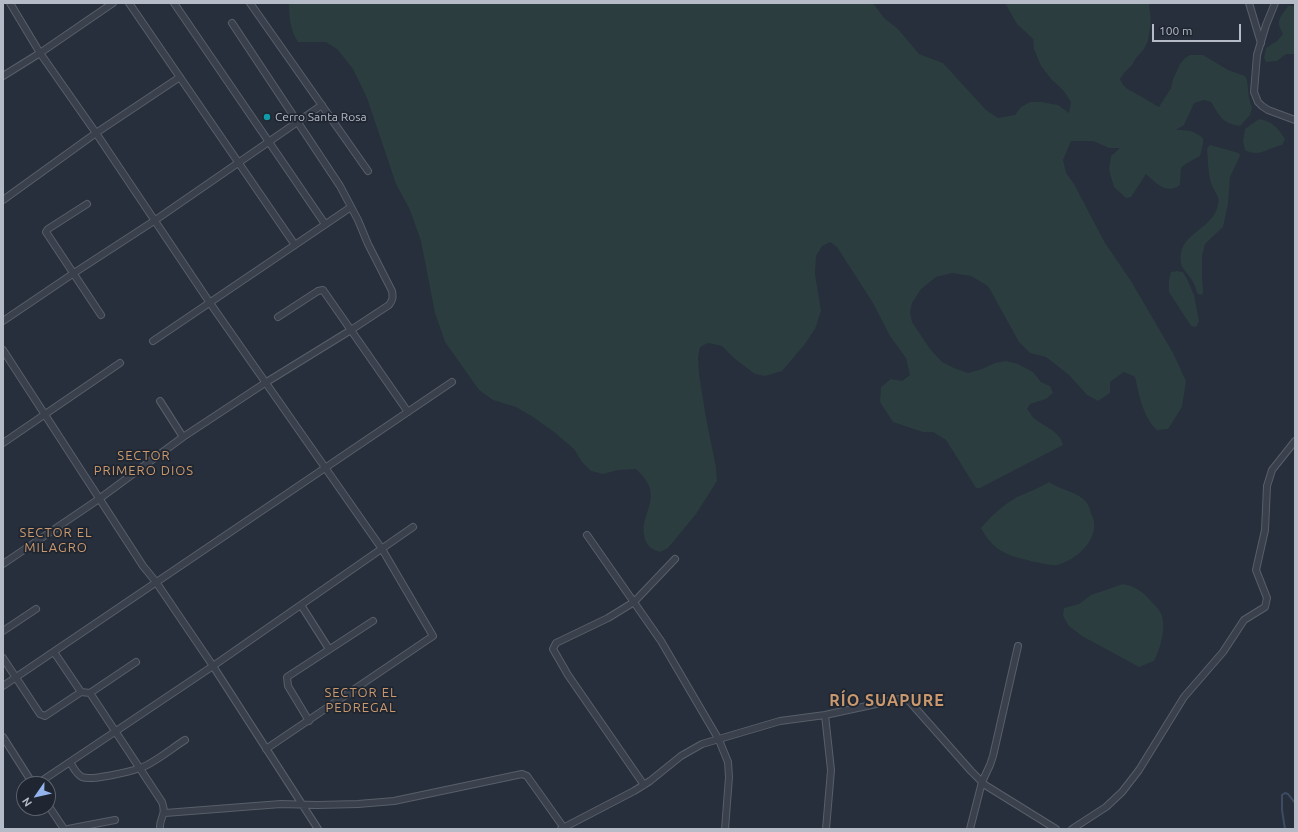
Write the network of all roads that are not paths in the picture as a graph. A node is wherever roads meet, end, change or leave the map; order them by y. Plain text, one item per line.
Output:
1 (10, 3) edge
2 (113, 3) edge
3 (129, 3) edge
4 (174, 3) edge
5 (250, 3) edge
6 (1249, 3) edge
7 (1275, 3) edge
8 (232, 23) dead end
9 (1261, 43) junction
10 (40, 53) junction
11 (3, 76) edge
12 (180, 77) junction
13 (322, 105) junction
14 (1295, 120) edge
15 (298, 121) junction
16 (96, 133) junction
17 (268, 142) junction
18 (239, 162) junction
19 (368, 171) dead end
20 (3, 200) edge
21 (86, 204) dead end
22 (351, 207) junction
23 (154, 220) junction
24 (325, 224) junction
25 (295, 245) junction
26 (74, 273) junction
27 (210, 303) junction
28 (101, 315) dead end
29 (278, 317) dead end
30 (3, 321) edge
31 (351, 330) junction
32 (153, 341) dead end
33 (3, 350) edge
34 (120, 363) dead end
35 (265, 382) junction
36 (452, 382) dead end
37 (160, 401) dead end
38 (408, 412) junction
39 (46, 414) junction
40 (183, 437) junction
41 (1295, 441) edge
42 (3, 443) edge
43 (325, 468) junction
44 (99, 499) junction
45 (413, 527) dead end
46 (587, 535) dead end
47 (382, 549) junction
48 (675, 559) dead end
49 (3, 564) edge
50 (156, 582) junction
51 (634, 602) junction
52 (301, 605) junction
53 (36, 609) dead end
54 (373, 621) dead end
55 (3, 631) edge
56 (1018, 646) dead end
57 (329, 649) junction
58 (54, 652) junction
59 (3, 658) edge
60 (136, 662) dead end
61 (213, 666) junction
62 (16, 677) junction
63 (3, 686) edge
64 (82, 692) junction
65 (90, 693) junction
66 (825, 715) junction
67 (309, 721) junction
68 (115, 731) junction
69 (3, 737) edge
70 (185, 740) dead end
71 (719, 740) junction
72 (266, 749) junction
73 (70, 762) junction
74 (140, 768) junction
75 (28, 776) edge
76 (49, 776) edge
77 (982, 782) junction
78 (644, 785) junction
79 (302, 804) junction
80 (165, 813) junction
81 (55, 816) edge
82 (115, 820) dead end
83 (563, 828) edge
84 (64, 829) edge
85 (68, 829) edge
86 (160, 829) edge
87 (318, 829) edge
88 (725, 829) edge
89 (826, 829) edge
90 (970, 829) edge
91 (1056, 829) edge
92 (1072, 829) edge

1 - 10 street
2 - 10 street
3 - 12 street
4 - 17 street
5 - 13 street
6 - 9 street
7 - 9 street
8 - 15 street
9 - 14 street
10 - 11 street
10 - 16 street
12 - 16 street
12 - 18 street
13 - 15 street
13 - 19 street
15 - 17 street
15 - 22 street
16 - 20 street
16 - 23 street
17 - 18 street
17 - 24 street
18 - 23 street
18 - 25 street
21 - 26 street
22 - 24 street
22 - 31 street
23 - 26 street
23 - 27 street
24 - 25 street
25 - 27 street
26 - 28 street
26 - 30 street
27 - 32 street
27 - 35 street
29 - 31 street
31 - 35 street
31 - 38 street
33 - 39 street
34 - 39 street
35 - 40 street
35 - 43 street
36 - 38 street
37 - 40 street
38 - 43 street
39 - 42 street
39 - 44 street
40 - 44 street
41 - 92 street
43 - 47 street
43 - 50 street
44 - 49 street
44 - 50 street
45 - 47 street
46 - 51 street
47 - 52 street
47 - 67 street
48 - 51 street
50 - 58 street
50 - 61 street
51 - 71 street
51 - 78 street
52 - 57 street
52 - 61 street
53 - 55 street
54 - 57 street
56 - 77 street
57 - 67 street
58 - 62 street
58 - 64 street
59 - 62 street
60 - 65 street
61 - 68 street
61 - 72 street
62 - 63 street
62 - 64 street
64 - 65 street
65 - 68 street
66 - 71 street
66 - 77 street
66 - 89 street
67 - 72 street
68 - 73 street
68 - 74 street
69 - 75 street
70 - 74 street
71 - 78 street
71 - 88 street
72 - 79 street
73 - 74 street
73 - 76 street
74 - 80 street
77 - 90 street
77 - 91 street
78 - 83 street
79 - 80 street
79 - 83 street
79 - 87 street
80 - 86 street
81 - 84 street
82 - 85 street

